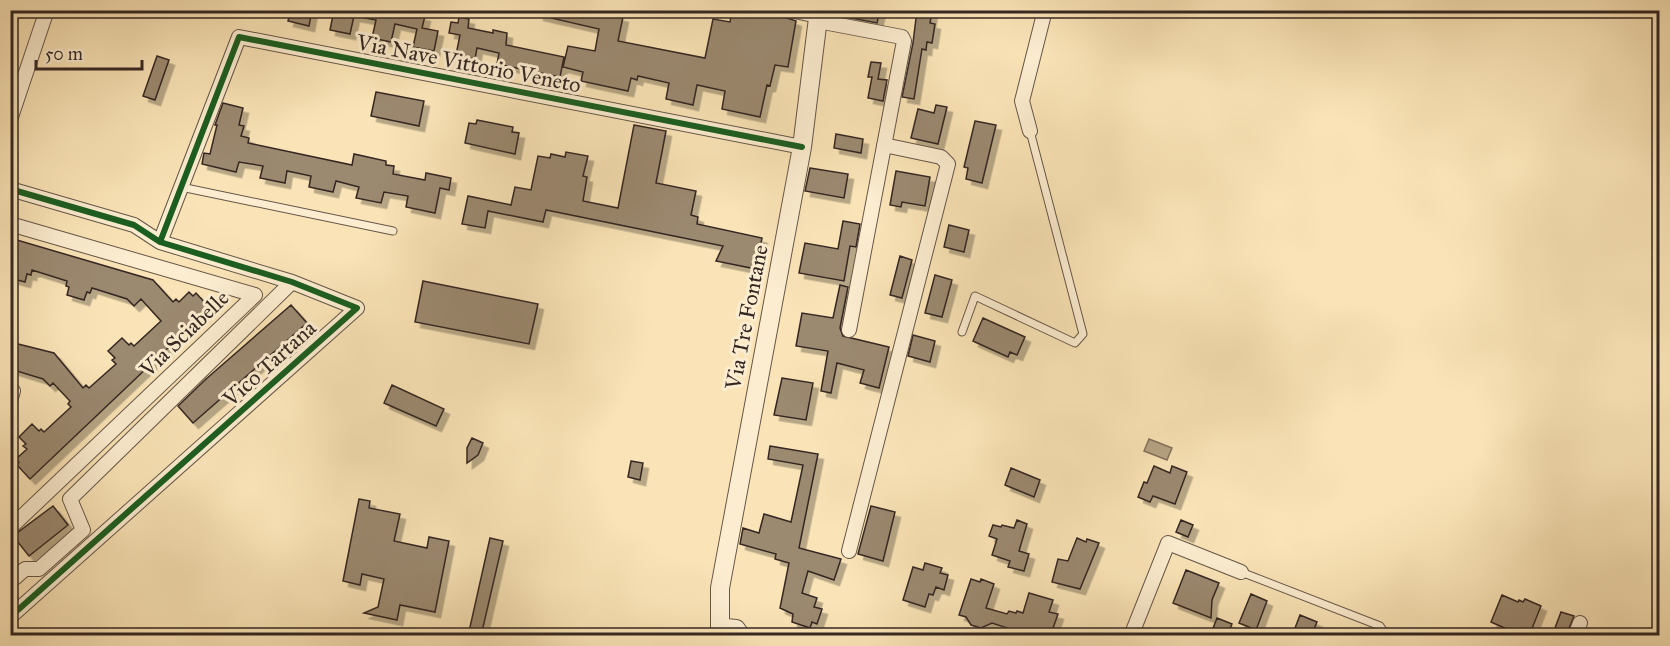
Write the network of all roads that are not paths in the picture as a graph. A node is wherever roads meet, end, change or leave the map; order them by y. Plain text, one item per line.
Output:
1 (47, 10) edge
2 (790, 10) edge
3 (1045, 10) edge
4 (818, 16) edge
5 (10, 120) edge
6 (1030, 131) joint
7 (884, 145) junction
8 (802, 147) junction
9 (181, 187) junction
10 (10, 189) edge
11 (10, 224) edge
12 (393, 231) dead end
13 (160, 242) junction
14 (292, 282) junction
15 (849, 330) dead end
16 (962, 332) dead end
17 (10, 390) edge
18 (10, 401) edge
19 (10, 528) edge
20 (849, 551) dead end
21 (1241, 572) joint
22 (10, 582) edge
23 (10, 617) edge
24 (718, 633) edge
25 (741, 636) edge
26 (1131, 636) edge
27 (1387, 636) edge

1 - 5 street
2 - 4 street
3 - 6 street
4 - 7 street
4 - 8 street, Via Tre Fontane
6 - 16 lane
7 - 15 street
7 - 20 street
8 - 9 street, Via Nave Vittorio Veneto
8 - 24 street, Via Tre Fontane
9 - 12 lane
9 - 13 street, Via Nave Vittorio Veneto
10 - 13 street, Vico Tartana
11 - 19 street, Via Sciabelle
13 - 14 street, Vico Tartana
14 - 22 street, Via Sciabelle
14 - 23 street, Vico Tartana
17 - 18 street
21 - 26 street
21 - 27 lane
24 - 25 street

